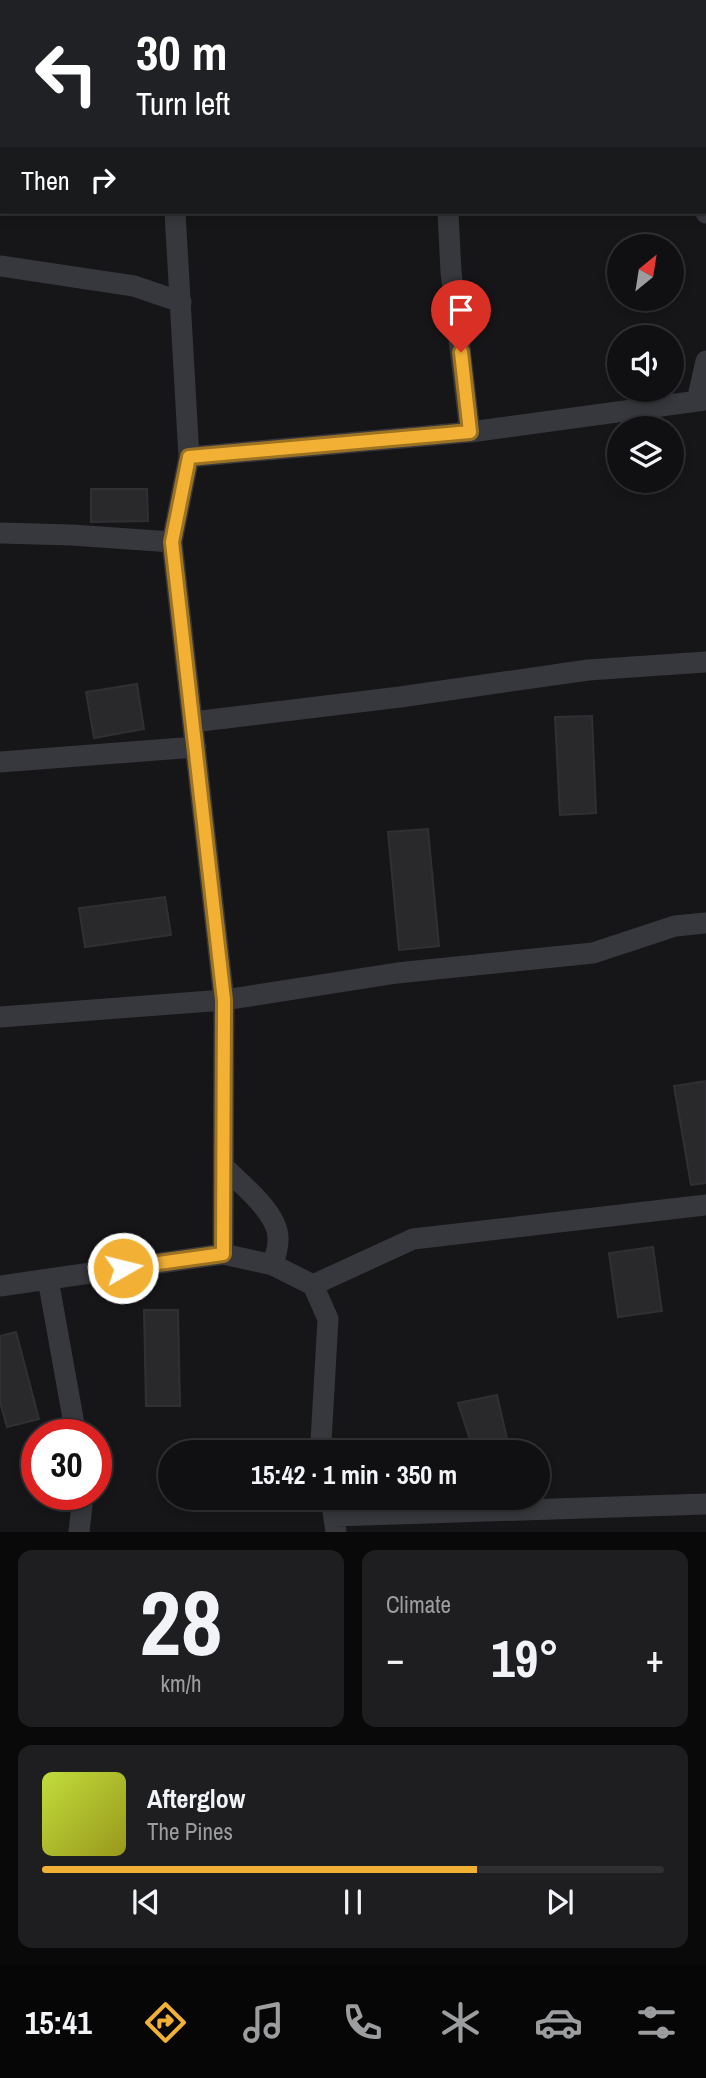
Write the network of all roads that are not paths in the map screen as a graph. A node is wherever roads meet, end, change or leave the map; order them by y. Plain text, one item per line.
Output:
1 (175, 214) edge
2 (448, 214) edge
3 (0, 266) edge
4 (181, 302) junction
5 (706, 361) edge
6 (701, 401) edge
7 (470, 432) junction
8 (189, 457) junction
9 (0, 533) edge
10 (172, 542) junction
11 (706, 662) edge
12 (194, 722) junction
13 (196, 747) junction
14 (0, 762) edge
15 (706, 923) edge
16 (224, 1000) junction
17 (0, 1017) edge
18 (223, 1167) junction
19 (706, 1205) edge
20 (223, 1254) junction
21 (273, 1265) junction
22 (48, 1279) junction
23 (313, 1285) junction
24 (0, 1286) edge
25 (73, 1419) edge
26 (321, 1440) edge
27 (706, 1504) edge
28 (81, 1510) edge
29 (334, 1515) edge
30 (79, 1532) edge

1 - 4 street
2 - 7 street
3 - 4 street
4 - 8 street
5 - 6 street
6 - 7 street
7 - 8 street
8 - 10 street
9 - 10 street
10 - 12 street
11 - 12 street
12 - 13 street
13 - 14 street
13 - 16 street
15 - 16 street
16 - 17 street
16 - 18 street
18 - 20 street
18 - 21 street
19 - 23 street
20 - 21 street
20 - 22 street
21 - 23 street
22 - 24 street
22 - 25 street
23 - 26 street
27 - 29 street
28 - 30 street

